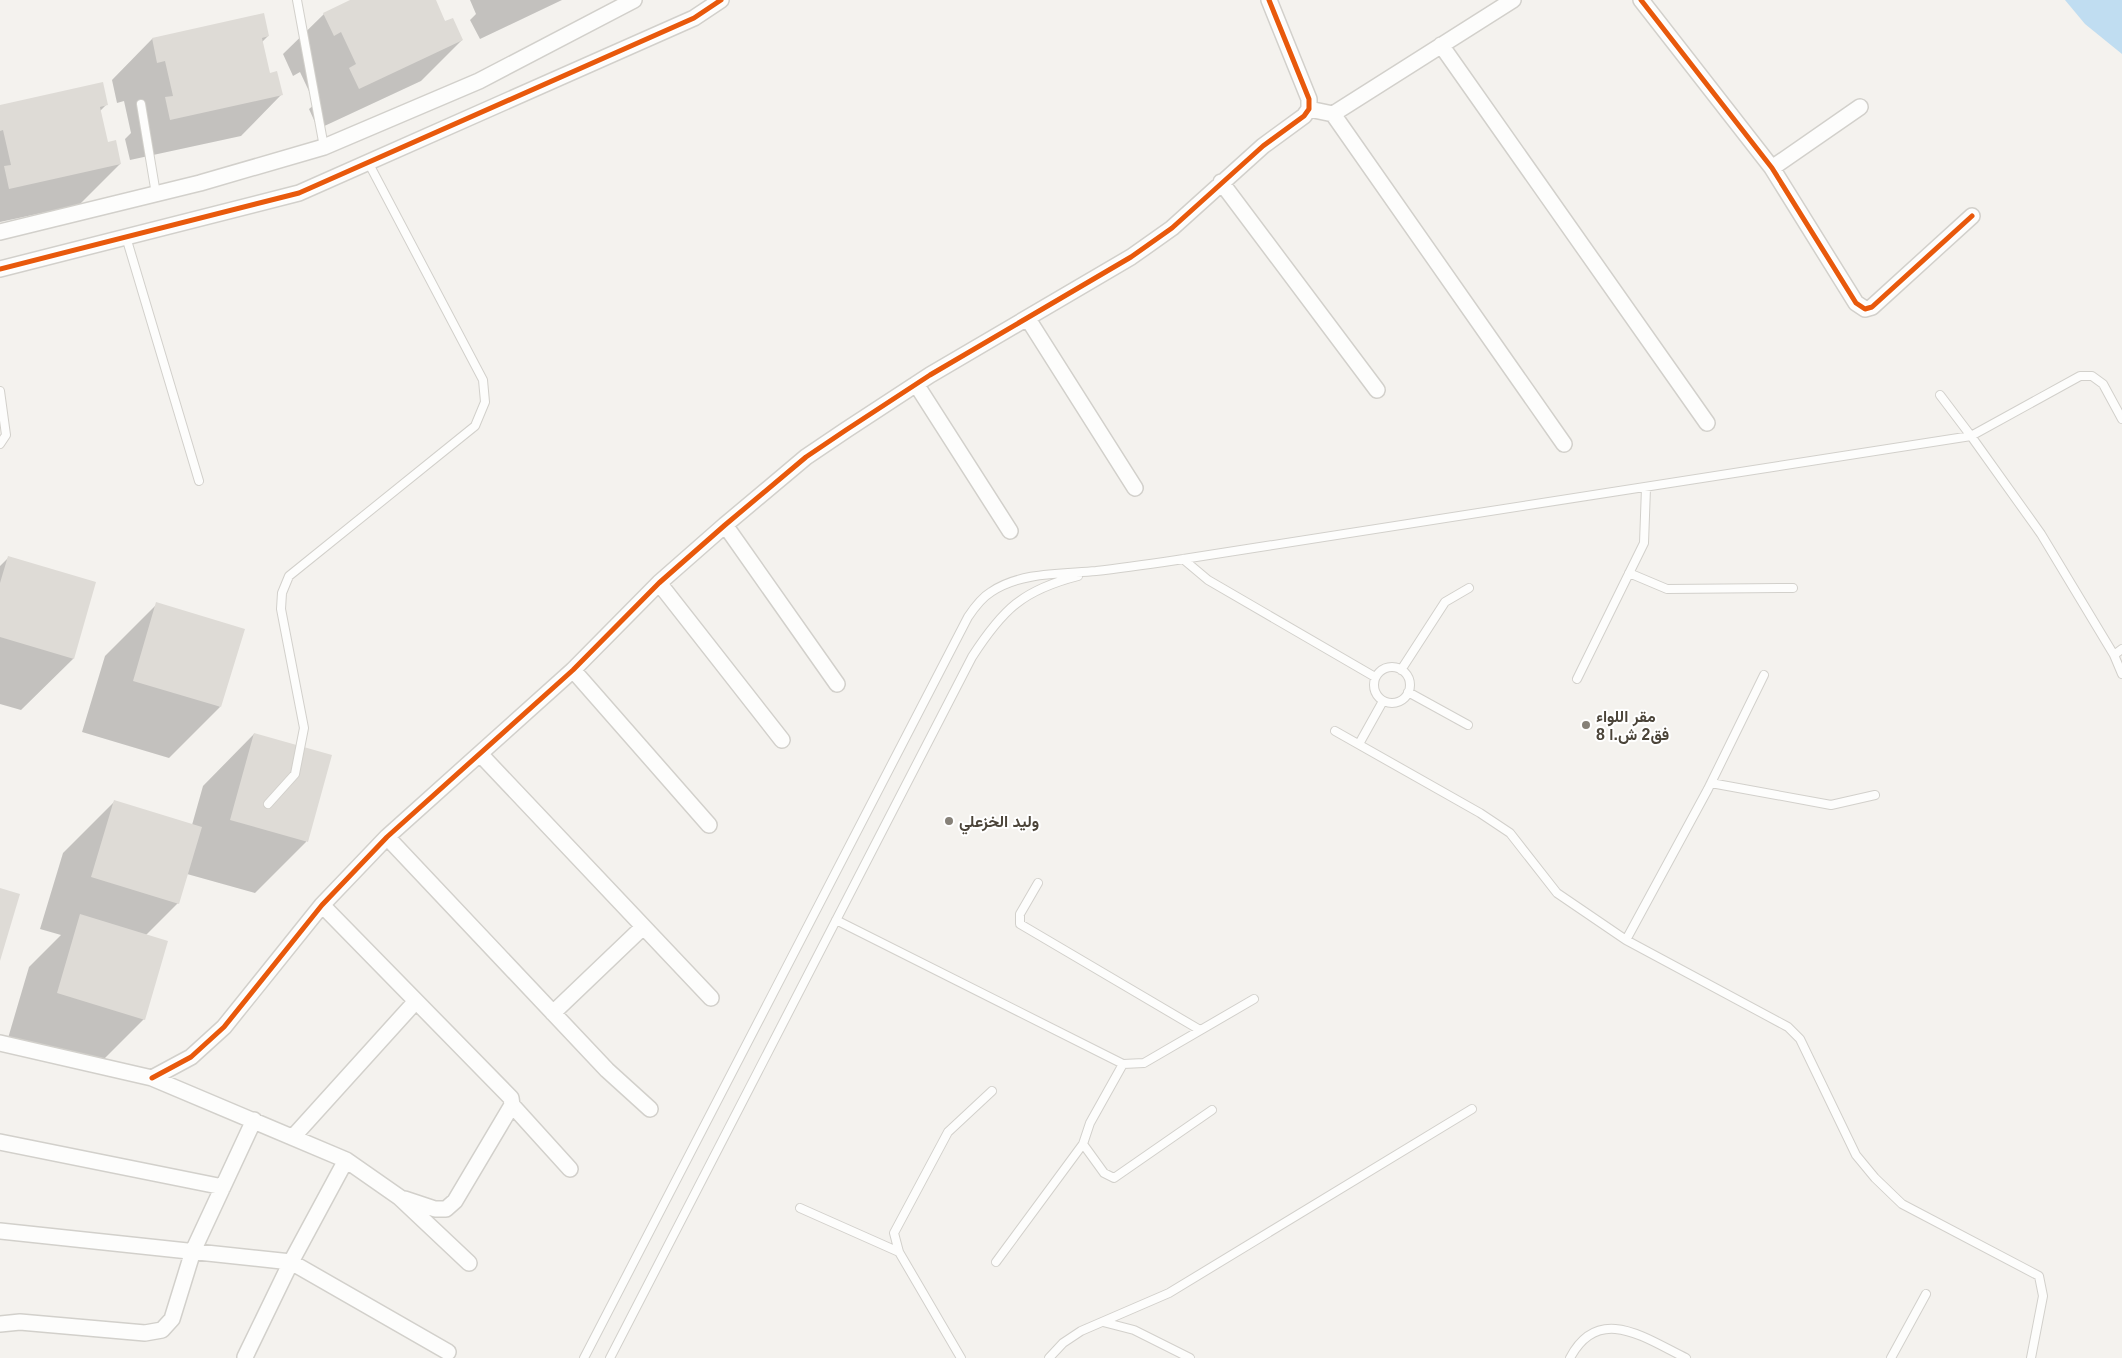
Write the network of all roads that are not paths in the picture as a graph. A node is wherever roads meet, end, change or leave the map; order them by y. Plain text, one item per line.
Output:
1 (297, 0) edge
2 (634, 0) edge
3 (721, 0) edge
4 (1269, 0) edge
5 (1513, 0) edge
6 (1640, 0) edge
7 (1441, 45) junction
8 (141, 104) dead end
9 (1860, 107) dead end
10 (1309, 109) junction
11 (1333, 114) junction
12 (324, 147) junction
13 (368, 162) junction
14 (1772, 168) junction
15 (1221, 182) junction
16 (156, 194) junction
17 (1972, 216) dead end
18 (0, 232) edge
19 (126, 237) junction
20 (0, 269) edge
21 (1028, 319) junction
22 (916, 384) junction
23 (1377, 390) dead end
24 (0, 391) edge
25 (1940, 395) dead end
26 (2122, 419) edge
27 (1706, 423) dead end
28 (1971, 436) junction
29 (0, 444) edge
30 (1564, 444) dead end
31 (199, 481) dead end
32 (1135, 488) dead end
33 (1646, 488) junction
34 (725, 525) junction
35 (1010, 531) dead end
36 (1183, 559) junction
37 (1097, 571) junction
38 (1629, 573) junction
39 (659, 583) junction
40 (1469, 588) dead end
41 (1793, 588) dead end
42 (2122, 649) edge
43 (2114, 655) junction
44 (573, 670) junction
45 (1401, 670) junction
46 (1764, 674) dead end
47 (2122, 674) edge
48 (1375, 677) junction
49 (1577, 679) dead end
50 (837, 684) dead end
51 (1408, 692) junction
52 (1383, 701) junction
53 (1468, 725) dead end
54 (1335, 730) dead end
55 (782, 740) dead end
56 (1359, 744) junction
57 (481, 755) junction
58 (1710, 782) junction
59 (1875, 795) dead end
60 (268, 804) dead end
61 (709, 825) dead end
62 (387, 837) junction
63 (1038, 883) dead end
64 (322, 904) junction
65 (836, 920) junction
66 (643, 927) junction
67 (1626, 940) junction
68 (711, 998) dead end
69 (1254, 999) dead end
70 (416, 1001) junction
71 (553, 1013) junction
72 (1200, 1030) junction
73 (0, 1043) edge
74 (1123, 1064) junction
75 (152, 1078) junction
76 (992, 1091) dead end
77 (512, 1105) junction
78 (650, 1109) dead end
79 (1472, 1109) dead end
80 (1212, 1110) dead end
81 (254, 1120) junction
82 (293, 1137) junction
83 (0, 1142) edge
84 (1083, 1144) junction
85 (346, 1160) junction
86 (570, 1169) dead end
87 (223, 1187) junction
88 (399, 1197) junction
89 (800, 1208) dead end
90 (0, 1231) edge
91 (193, 1250) junction
92 (899, 1252) junction
93 (291, 1262) junction
94 (996, 1262) dead end
95 (469, 1263) dead end
96 (1926, 1294) dead end
97 (1103, 1322) junction
98 (0, 1324) edge
99 (448, 1352) dead end
100 (245, 1357) edge
101 (584, 1358) edge
102 (610, 1358) edge
103 (961, 1358) edge
104 (1049, 1358) edge
105 (1190, 1358) edge
106 (1570, 1358) edge
107 (1686, 1358) edge
108 (1891, 1358) edge
109 (2031, 1358) edge

1 - 12 lane
2 - 12 street
3 - 13 street
4 - 10 street
5 - 7 street
6 - 14 street
7 - 11 street
7 - 27 street
8 - 16 lane
9 - 14 street
10 - 11 street
10 - 15 street
11 - 30 street
12 - 16 street
13 - 19 street
13 - 60 lane
14 - 17 street
15 - 21 street
15 - 23 street
16 - 18 street
19 - 20 street
19 - 31 lane
21 - 22 street
21 - 32 street
22 - 34 street
22 - 35 street
24 - 29 lane
25 - 28 lane
26 - 28 lane
28 - 33 lane
28 - 43 lane
33 - 36 lane
33 - 38 lane
34 - 39 street
34 - 50 street
36 - 37 lane
36 - 48 lane
37 - 65 lane
37 - 101 lane
38 - 41 lane
38 - 49 lane
39 - 44 street
39 - 55 street
40 - 45 lane
42 - 43 lane
43 - 47 lane
44 - 57 street
44 - 61 street
45 - 48 lane
45 - 51 lane
46 - 58 lane
48 - 52 lane
51 - 52 lane
51 - 53 lane
52 - 56 lane
54 - 56 lane
56 - 67 lane
57 - 62 street
57 - 66 street
58 - 59 lane
58 - 67 lane
62 - 64 street
62 - 71 street
63 - 72 lane
64 - 70 street
64 - 75 street
65 - 74 lane
65 - 102 lane
66 - 68 street
66 - 71 street
67 - 109 lane
69 - 72 lane
70 - 77 street
70 - 82 street
71 - 78 street
72 - 74 lane
73 - 75 street
74 - 84 lane
75 - 81 street
76 - 92 lane
77 - 86 street
77 - 88 street
79 - 97 lane
80 - 84 lane
81 - 82 street
81 - 87 street
82 - 85 street
83 - 87 street
84 - 94 lane
85 - 88 street
85 - 93 street
87 - 91 street
88 - 95 street
89 - 92 lane
90 - 91 street
91 - 93 street
91 - 98 street
92 - 103 lane
93 - 99 street
93 - 100 street
96 - 108 lane
97 - 104 lane
97 - 105 lane
106 - 107 lane

